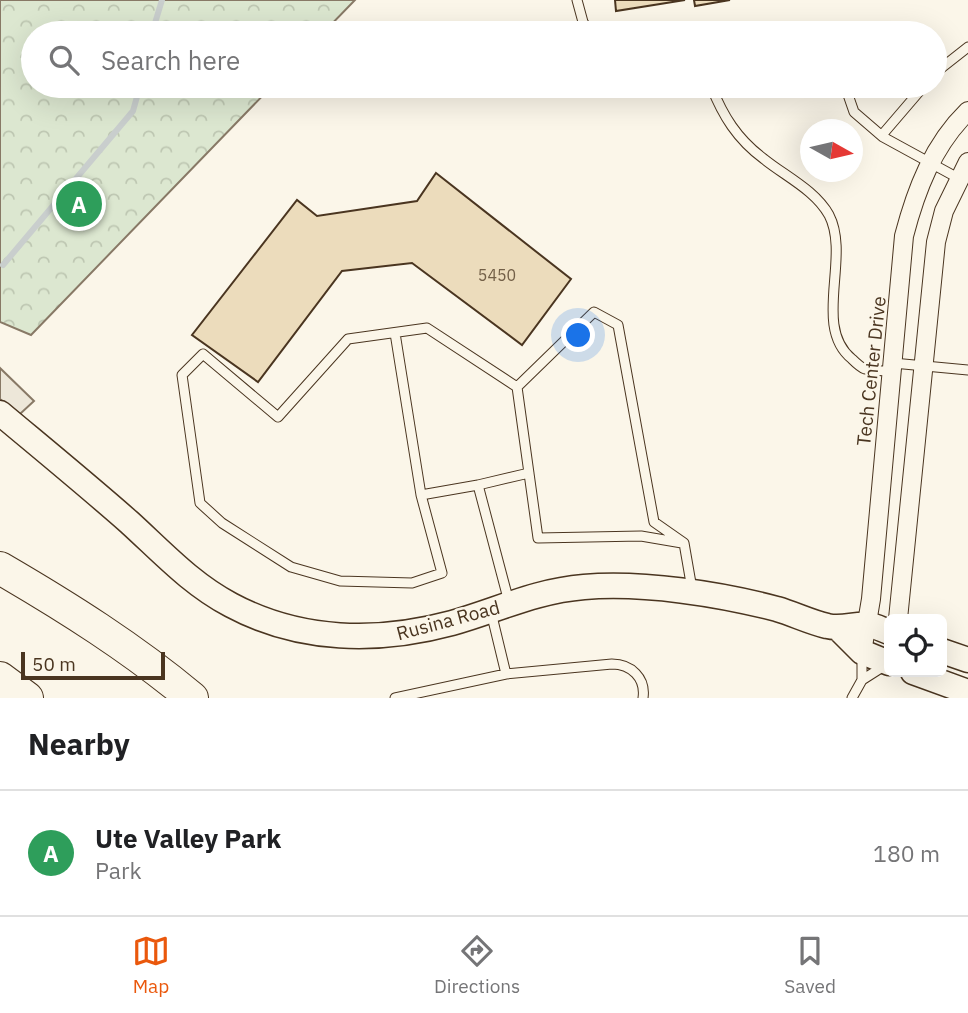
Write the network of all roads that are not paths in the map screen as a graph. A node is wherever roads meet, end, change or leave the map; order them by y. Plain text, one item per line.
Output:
1 (577, 0) edge
2 (583, 21) edge
3 (968, 47) edge
4 (947, 64) edge
5 (716, 98) edge
6 (849, 98) edge
7 (914, 98) edge
8 (968, 111) edge
9 (882, 135) junction
10 (968, 162) edge
11 (929, 164) junction
12 (958, 178) junction
13 (395, 333) junction
14 (924, 366) junction
15 (892, 367) junction
16 (968, 370) edge
17 (517, 387) junction
18 (0, 413) edge
19 (529, 473) junction
20 (478, 485) junction
21 (421, 495) junction
22 (684, 543) junction
23 (0, 568) edge
24 (693, 592) junction
25 (500, 607) junction
26 (899, 614) edge
27 (838, 628) junction
28 (879, 628) edge
29 (863, 652) junction
30 (947, 653) edge
31 (884, 660) edge
32 (968, 660) edge
33 (884, 665) edge
34 (506, 674) junction
35 (928, 677) edge
36 (0, 678) edge
37 (862, 680) junction
38 (968, 692) edge
39 (27, 698) edge
40 (192, 698) edge
41 (395, 698) edge
42 (643, 698) edge
43 (852, 698) edge

1 - 2 lane
3 - 4 lane
5 - 15 lane
6 - 9 lane
7 - 9 lane
8 - 11 street, Tech Center Drive
9 - 11 lane
10 - 12 street
11 - 12 lane
11 - 15 street, Tech Center Drive
12 - 14 street
13 - 17 lane
13 - 21 lane
13 - 21 lane
14 - 15 lane
14 - 16 lane
14 - 26 street
15 - 28 street, Tech Center Drive
17 - 19 lane
17 - 22 lane
18 - 25 street, Rusina Road
19 - 20 lane
19 - 22 lane
20 - 21 lane
20 - 25 lane
22 - 24 lane
23 - 40 highway
24 - 25 street, Rusina Road
24 - 27 street, Rusina Road
25 - 34 lane
27 - 28 street, Rusina Road
27 - 29 street, Rusina Road
28 - 29 street, Tech Center Drive
29 - 31 street
29 - 37 lane
30 - 32 street
33 - 37 lane
34 - 41 lane
34 - 42 lane
35 - 38 street
36 - 39 highway
37 - 43 lane

